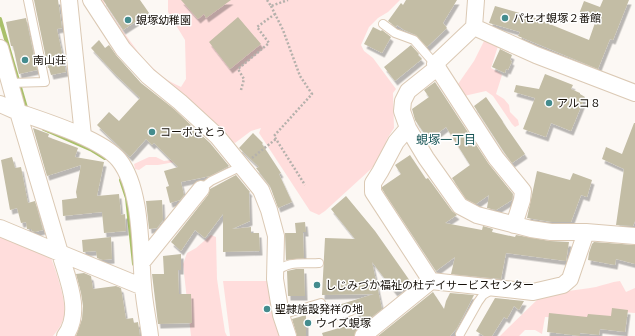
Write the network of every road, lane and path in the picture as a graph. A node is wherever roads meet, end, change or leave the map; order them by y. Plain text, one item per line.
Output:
1 (28, 0) edge
2 (69, 0) edge
3 (91, 0) edge
4 (267, 0) edge
5 (288, 0) edge
6 (476, 0) edge
7 (270, 6) junction
8 (275, 14) junction
9 (383, 24) dead end
10 (474, 27) junction
11 (0, 48) edge
12 (437, 65) junction
13 (15, 83) junction
14 (241, 90) dead end
15 (635, 93) edge
16 (0, 104) edge
17 (24, 114) junction
18 (408, 128) junction
19 (83, 136) junction
20 (276, 139) junction
21 (242, 166) junction
22 (305, 185) dead end
23 (201, 189) joint
24 (514, 225) junction
25 (0, 228) edge
26 (586, 232) junction
27 (635, 236) edge
28 (60, 253) junction
29 (142, 262) junction
30 (319, 263) dead end
31 (274, 273) junction
32 (431, 281) junction
33 (138, 284) junction
34 (495, 288) junction
35 (351, 311) dead end
36 (281, 314) junction
37 (460, 334) dead end
38 (65, 336) edge
39 (150, 336) edge
40 (288, 336) edge
41 (363, 336) edge

1 - 13 lane
2 - 19 street
3 - 21 street
4 - 7 path
5 - 7 path
6 - 10 street
7 - 8 path
8 - 14 path
8 - 20 path
9 - 12 lane
10 - 12 street
10 - 15 street
11 - 13 street
12 - 18 street
12 - 24 street
13 - 17 street
16 - 17 street
17 - 19 street
17 - 28 street
18 - 24 street
18 - 32 street
19 - 29 street
20 - 21 path
20 - 22 path
21 - 23 lane
21 - 31 street
23 - 29 street
24 - 26 street
25 - 28 street
26 - 27 street
26 - 34 street
28 - 33 street
28 - 38 street
29 - 33 street
30 - 31 lane
31 - 36 street
32 - 34 street
32 - 41 street
33 - 39 street
34 - 37 lane
35 - 36 lane
36 - 40 street

